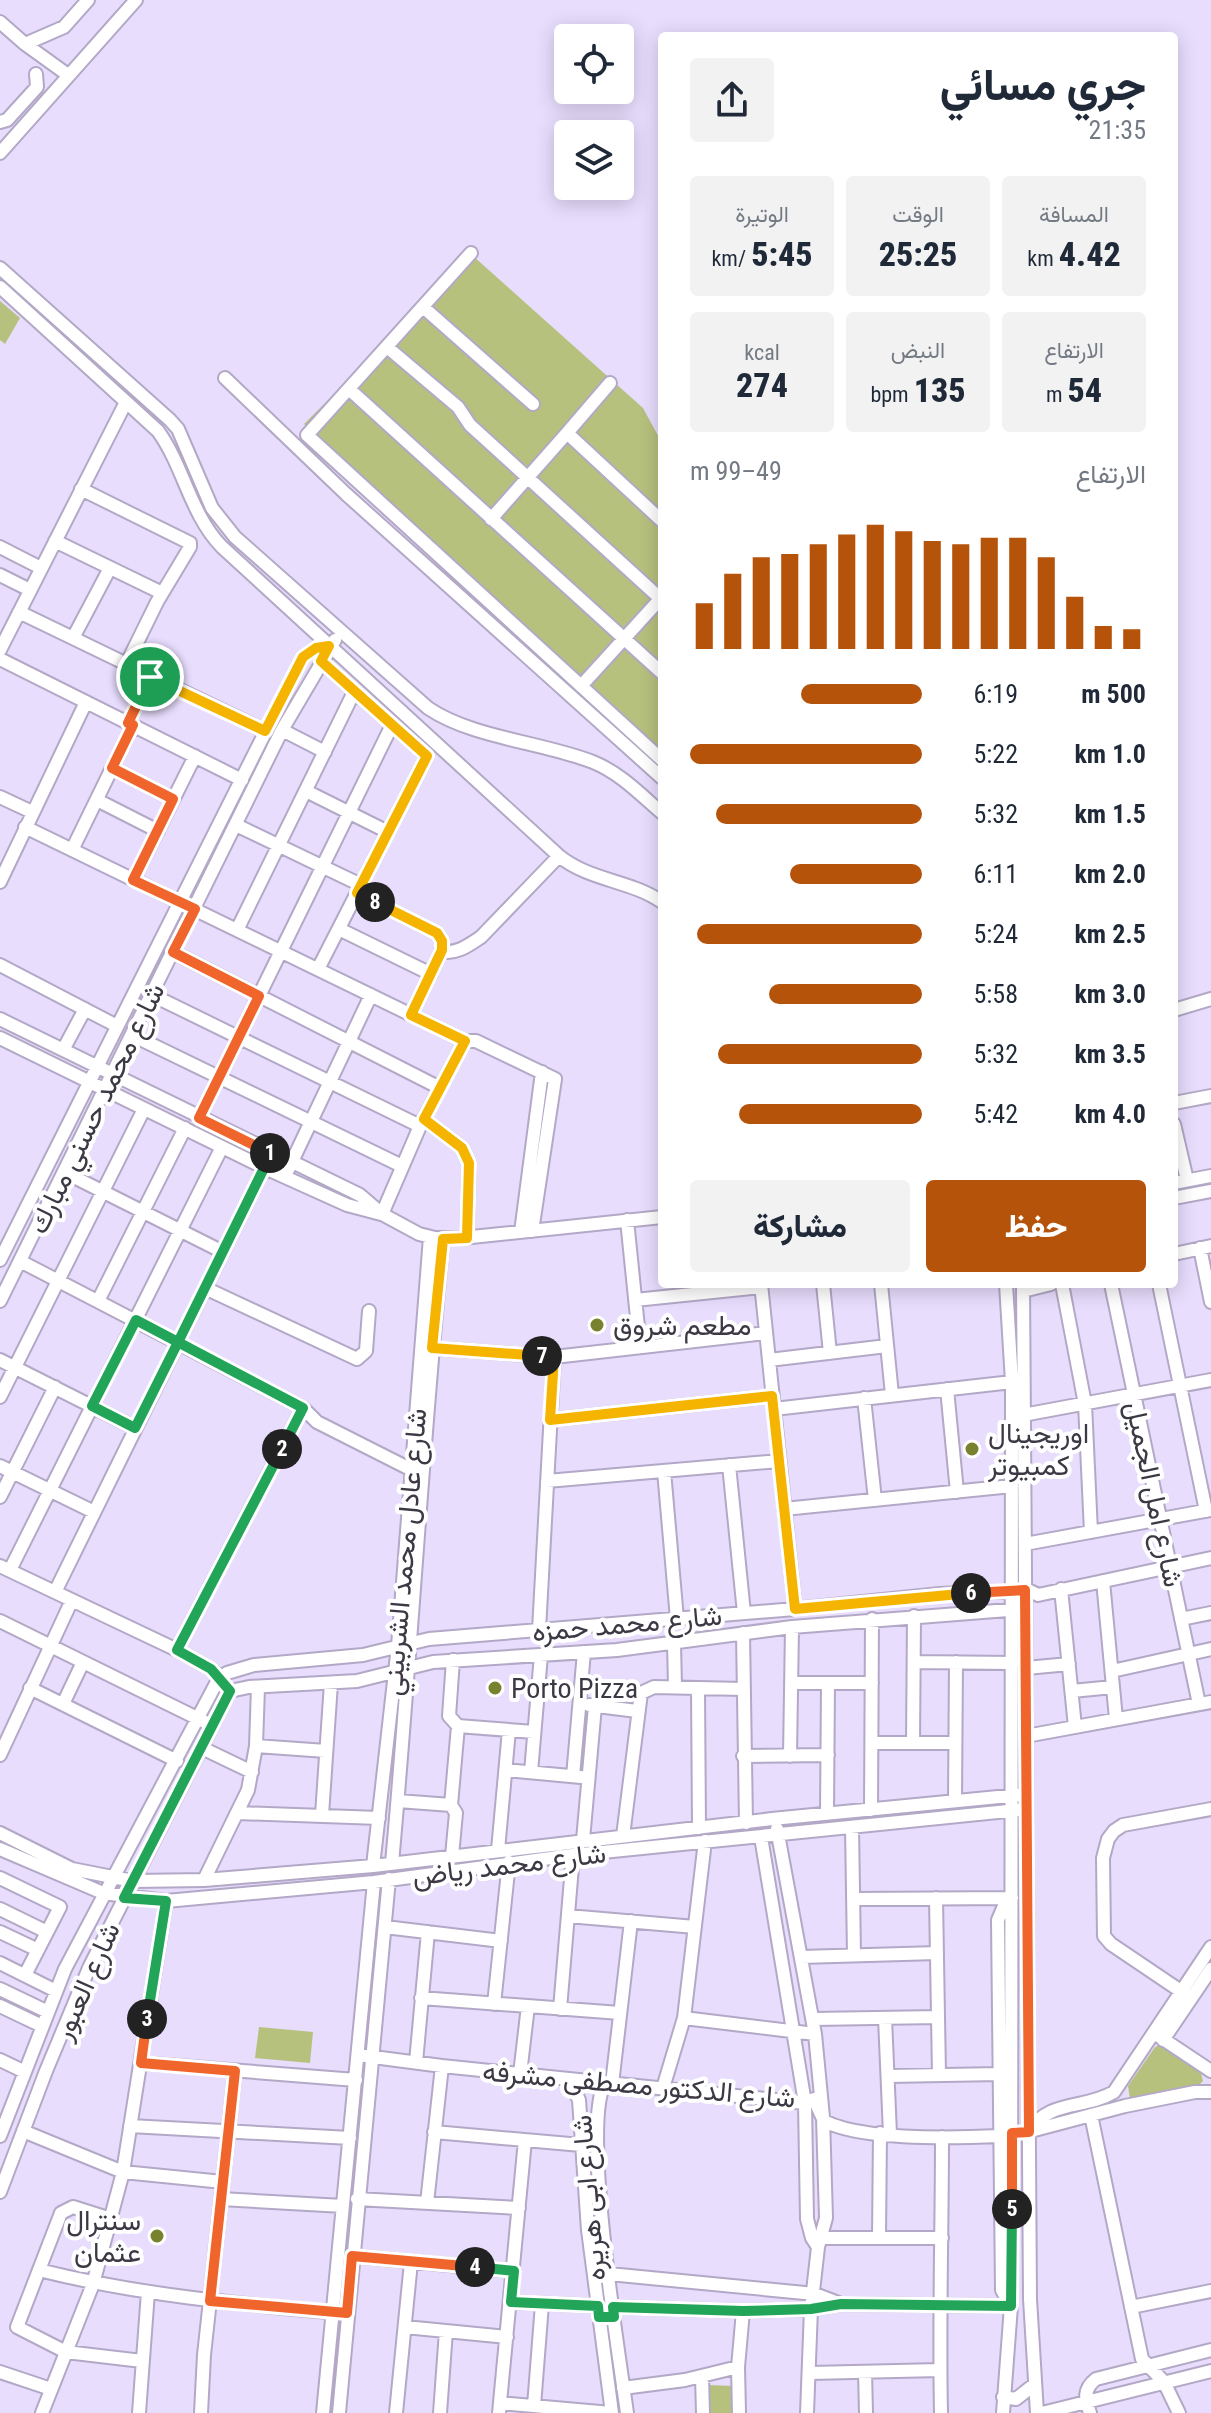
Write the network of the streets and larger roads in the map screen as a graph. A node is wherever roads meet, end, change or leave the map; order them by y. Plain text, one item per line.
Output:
1 (88, 0) edge
2 (136, 0) edge
3 (0, 22) edge
4 (25, 44) junction
5 (36, 74) dead end
6 (68, 75) junction
7 (0, 122) edge
8 (0, 153) edge
9 (471, 253) dead end
10 (0, 268) edge
11 (0, 287) edge
12 (423, 307) junction
13 (387, 347) junction
14 (225, 378) dead end
15 (610, 383) dead end
16 (349, 389) junction
17 (126, 402) junction
18 (533, 404) dead end
19 (567, 433) junction
20 (528, 477) junction
21 (81, 489) junction
22 (658, 517) edge
23 (491, 519) junction
24 (55, 541) junction
25 (1, 543) edge
26 (41, 568) junction
27 (110, 568) junction
28 (0, 575) edge
29 (30, 590) junction
30 (162, 593) junction
31 (658, 595) edge
32 (658, 603) edge
33 (19, 612) junction
34 (343, 632) junction
35 (73, 638) junction
36 (625, 640) junction
37 (329, 646) junction
38 (538, 646) junction
39 (0, 650) edge
40 (529, 656) junction
41 (0, 659) edge
42 (321, 661) junction
43 (126, 665) junction
44 (658, 669) edge
45 (150, 677) junction
46 (581, 686) junction
47 (354, 692) junction
48 (86, 702) junction
49 (130, 724) junction
50 (392, 725) junction
51 (282, 730) junction
52 (265, 731) junction
53 (325, 752) junction
54 (195, 756) junction
55 (658, 756) edge
56 (112, 768) junction
57 (658, 774) edge
58 (242, 780) junction
59 (306, 791) junction
60 (0, 797) edge
61 (173, 799) junction
62 (97, 800) junction
63 (658, 809) edge
64 (32, 812) junction
65 (349, 813) junction
66 (236, 825) junction
67 (25, 827) junction
68 (158, 831) junction
69 (388, 832) junction
70 (279, 846) junction
71 (72, 850) junction
72 (559, 856) junction
73 (3, 866) edge
74 (322, 867) junction
75 (133, 880) junction
76 (0, 882) edge
77 (359, 889) junction
78 (658, 900) edge
79 (178, 902) junction
80 (195, 909) junction
81 (339, 929) junction
82 (237, 930) junction
83 (281, 951) junction
84 (441, 951) junction
85 (173, 952) junction
86 (0, 965) edge
87 (318, 969) junction
88 (431, 974) junction
89 (152, 995) junction
90 (371, 995) junction
91 (259, 996) junction
92 (1211, 999) edge
93 (85, 1009) junction
94 (1178, 1009) edge
95 (411, 1015) junction
96 (0, 1019) edge
97 (117, 1026) junction
98 (132, 1035) junction
99 (239, 1037) junction
100 (0, 1038) edge
101 (465, 1041) junction
102 (349, 1042) junction
103 (63, 1050) junction
104 (96, 1067) junction
105 (542, 1072) junction
106 (112, 1075) junction
107 (219, 1078) junction
108 (89, 1081) junction
109 (330, 1082) junction
110 (440, 1088) junction
111 (105, 1089) junction
112 (1211, 1096) edge
113 (1178, 1102) edge
114 (144, 1109) junction
115 (199, 1118) junction
116 (422, 1122) junction
117 (311, 1123) junction
118 (185, 1128) junction
119 (222, 1147) junction
120 (538, 1152) junction
121 (271, 1154) junction
122 (291, 1163) junction
123 (402, 1166) junction
124 (265, 1168) junction
125 (64, 1172) junction
126 (284, 1176) junction
127 (1211, 1176) edge
128 (1180, 1182) edge
129 (103, 1191) junction
130 (1211, 1191) edge
131 (1178, 1197) edge
132 (143, 1212) junction
133 (382, 1214) junction
134 (658, 1217) edge
135 (627, 1220) junction
136 (180, 1230) junction
137 (527, 1231) junction
138 (436, 1238) junction
139 (467, 1238) junction
140 (1205, 1247) edge
141 (223, 1252) junction
142 (1178, 1253) edge
143 (0, 1259) edge
144 (20, 1261) junction
145 (58, 1280) junction
146 (205, 1288) junction
147 (743, 1288) edge
148 (761, 1288) edge
149 (823, 1288) edge
150 (881, 1288) edge
151 (1006, 1288) edge
152 (1023, 1288) edge
153 (1063, 1288) edge
154 (1112, 1288) edge
155 (1160, 1288) edge
156 (635, 1300) junction
157 (0, 1301) edge
158 (98, 1301) junction
159 (1211, 1302) edge
160 (369, 1311) dead end
161 (136, 1320) junction
162 (766, 1333) junction
163 (179, 1342) junction
164 (887, 1346) junction
165 (640, 1347) junction
166 (432, 1348) junction
167 (830, 1353) junction
168 (554, 1357) junction
169 (0, 1360) edge
170 (769, 1360) junction
171 (15, 1367) junction
172 (1211, 1380) edge
173 (1012, 1382) junction
174 (1180, 1386) junction
175 (55, 1387) junction
176 (947, 1389) junction
177 (423, 1392) junction
178 (892, 1395) junction
179 (1134, 1395) junction
180 (0, 1397) edge
181 (864, 1398) junction
182 (773, 1402) junction
183 (1085, 1404) junction
184 (92, 1406) junction
185 (303, 1408) junction
186 (1023, 1415) junction
187 (550, 1420) junction
188 (135, 1428) junction
189 (779, 1461) junction
190 (729, 1465) junction
191 (0, 1466) edge
192 (410, 1469) junction
193 (664, 1471) junction
194 (12, 1472) junction
195 (547, 1481) junction
196 (1012, 1486) junction
197 (50, 1490) junction
198 (957, 1492) junction
199 (0, 1497) edge
200 (875, 1500) junction
201 (784, 1509) junction
202 (1208, 1510) edge
203 (94, 1512) junction
204 (1160, 1519) junction
205 (1091, 1532) junction
206 (1025, 1544) junction
207 (1211, 1558) edge
208 (1170, 1567) junction
209 (5, 1568) edge
210 (1103, 1581) junction
211 (1061, 1589) junction
212 (1019, 1590) junction
213 (55, 1592) junction
214 (940, 1594) junction
215 (1038, 1595) junction
216 (72, 1600) junction
217 (795, 1609) junction
218 (1019, 1609) junction
219 (744, 1613) junction
220 (1211, 1613) edge
221 (940, 1614) junction
222 (914, 1616) junction
223 (677, 1619) junction
224 (872, 1619) junction
225 (1181, 1619) junction
226 (0, 1621) edge
227 (626, 1623) junction
228 (792, 1627) junction
229 (539, 1630) junction
230 (743, 1633) junction
231 (412, 1642) junction
232 (674, 1643) junction
233 (51, 1646) junction
234 (398, 1646) junction
235 (637, 1648) junction
236 (1211, 1649) edge
237 (177, 1650) junction
238 (584, 1652) junction
239 (1189, 1654) junction
240 (541, 1655) junction
241 (453, 1660) junction
242 (83, 1662) junction
243 (914, 1662) junction
244 (956, 1662) junction
245 (1013, 1663) junction
246 (1069, 1664) junction
247 (410, 1667) junction
248 (1026, 1668) junction
249 (395, 1671) junction
250 (1112, 1671) junction
251 (219, 1678) junction
252 (331, 1683) junction
253 (791, 1683) junction
254 (828, 1683) junction
255 (872, 1683) junction
256 (258, 1687) junction
257 (675, 1687) junction
258 (1113, 1687) junction
259 (30, 1688) junction
260 (698, 1688) junction
261 (743, 1689) junction
262 (230, 1691) junction
263 (1072, 1691) junction
264 (1205, 1703) edge
265 (63, 1704) junction
266 (579, 1704) junction
267 (595, 1706) junction
268 (637, 1711) junction
269 (199, 1719) junction
270 (1116, 1719) junction
271 (213, 1726) junction
272 (458, 1726) junction
273 (1075, 1727) junction
274 (509, 1730) junction
275 (534, 1732) junction
276 (1026, 1736) junction
277 (872, 1743) junction
278 (913, 1743) junction
279 (955, 1743) junction
280 (256, 1746) junction
281 (202, 1748) junction
282 (326, 1751) junction
283 (0, 1755) edge
284 (828, 1755) junction
285 (743, 1756) junction
286 (790, 1756) junction
287 (177, 1761) junction
288 (506, 1770) junction
289 (252, 1772) junction
290 (531, 1772) junction
291 (573, 1776) junction
292 (588, 1778) junction
293 (1026, 1794) junction
294 (1012, 1796) junction
295 (398, 1801) junction
296 (955, 1801) junction
297 (451, 1805) junction
298 (1027, 1809) junction
299 (1211, 1809) edge
300 (871, 1810) junction
301 (1012, 1811) junction
302 (237, 1813) junction
303 (827, 1814) junction
304 (322, 1815) junction
305 (379, 1818) junction
306 (772, 1819) junction
307 (746, 1823) junction
308 (852, 1827) junction
309 (699, 1828) junction
310 (0, 1833) edge
311 (780, 1835) junction
312 (623, 1836) junction
313 (761, 1837) junction
314 (583, 1840) junction
315 (705, 1841) junction
316 (0, 1849) edge
317 (498, 1850) junction
318 (541, 1852) junction
319 (573, 1855) junction
320 (452, 1856) junction
321 (514, 1857) junction
322 (23, 1860) junction
323 (392, 1863) junction
324 (373, 1866) junction
325 (113, 1878) junction
326 (389, 1879) junction
327 (204, 1880) junction
328 (6, 1881) edge
329 (133, 1881) junction
330 (374, 1882) junction
331 (103, 1893) junction
332 (124, 1898) junction
333 (936, 1898) junction
334 (1012, 1898) junction
335 (853, 1899) junction
336 (166, 1901) junction
337 (0, 1909) edge
338 (568, 1916) junction
339 (631, 1921) junction
340 (385, 1927) junction
341 (695, 1927) junction
342 (0, 1932) edge
343 (47, 1932) junction
344 (428, 1932) junction
345 (501, 1941) junction
346 (1211, 1947) edge
347 (38, 1950) junction
348 (937, 1953) junction
349 (854, 1955) junction
350 (801, 1957) junction
351 (0, 1963) edge
352 (89, 1968) junction
353 (65, 1969) junction
354 (1211, 1969) edge
355 (25, 1975) junction
356 (0, 1989) edge
357 (56, 1991) junction
358 (1186, 1995) junction
359 (421, 1998) junction
360 (494, 2004) junction
361 (0, 2006) edge
362 (528, 2006) junction
363 (560, 2009) junction
364 (48, 2012) junction
365 (620, 2013) junction
366 (938, 2017) junction
367 (684, 2018) junction
368 (885, 2018) junction
369 (813, 2019) junction
370 (42, 2026) junction
371 (794, 2032) junction
372 (815, 2034) junction
373 (1159, 2037) junction
374 (365, 2056) junction
375 (0, 2060) edge
376 (416, 2062) junction
377 (141, 2063) junction
378 (442, 2066) junction
379 (1209, 2070) edge
380 (235, 2071) junction
381 (25, 2072) junction
382 (520, 2074) junction
383 (1000, 2074) junction
384 (939, 2075) junction
385 (888, 2076) junction
386 (356, 2080) junction
387 (569, 2080) junction
388 (609, 2083) junction
389 (663, 2088) junction
390 (1118, 2088) junction
391 (1205, 2092) edge
392 (805, 2103) junction
393 (1125, 2106) junction
394 (1091, 2115) junction
395 (823, 2117) junction
396 (3, 2119) edge
397 (130, 2126) junction
398 (23, 2131) junction
399 (228, 2132) junction
400 (434, 2132) junction
401 (1029, 2132) junction
402 (885, 2134) junction
403 (1006, 2134) junction
404 (0, 2136) edge
405 (942, 2137) junction
406 (350, 2138) junction
407 (525, 2140) junction
408 (581, 2145) junction
409 (123, 2172) junction
410 (223, 2182) junction
411 (0, 2192) edge
412 (221, 2199) junction
413 (357, 2199) junction
414 (427, 2203) junction
415 (343, 2206) junction
416 (519, 2208) junction
417 (111, 2219) junction
418 (879, 2237) junction
419 (942, 2238) junction
420 (817, 2241) junction
421 (352, 2256) junction
422 (411, 2262) junction
423 (39, 2270) junction
424 (514, 2271) junction
425 (609, 2274) junction
426 (93, 2284) junction
427 (1211, 2291) edge
428 (148, 2292) junction
429 (815, 2294) junction
430 (210, 2301) junction
431 (511, 2302) junction
432 (542, 2304) junction
433 (841, 2304) junction
434 (938, 2306) junction
435 (1011, 2306) junction
436 (1131, 2307) junction
437 (811, 2309) junction
438 (599, 2311) junction
439 (743, 2311) junction
440 (333, 2312) junction
441 (613, 2312) junction
442 (347, 2313) junction
443 (405, 2327) junction
444 (446, 2331) junction
445 (507, 2337) junction
446 (1211, 2350) edge
447 (66, 2352) junction
448 (142, 2361) junction
449 (1148, 2365) junction
450 (738, 2367) junction
451 (940, 2370) junction
452 (1211, 2371) edge
453 (0, 2372) edge
454 (865, 2372) junction
455 (810, 2373) junction
456 (702, 2376) junction
457 (1164, 2382) junction
458 (1035, 2384) junction
459 (623, 2388) junction
460 (51, 2389) junction
461 (1003, 2397) junction
462 (534, 2406) junction
463 (500, 2408) edge
464 (1088, 2408) edge
465 (42, 2413) edge
466 (139, 2413) edge
467 (201, 2413) edge
468 (323, 2413) edge
469 (339, 2413) edge
470 (396, 2413) edge
471 (440, 2413) edge
472 (612, 2413) edge
473 (627, 2413) edge
474 (703, 2413) edge
475 (739, 2413) edge
476 (807, 2413) edge
477 (866, 2413) edge
478 (941, 2413) edge
479 (1003, 2413) edge
480 (1040, 2413) edge
481 (1179, 2413) edge

1 - 4 street
2 - 6 street
3 - 4 street
4 - 6 street
5 - 7 street
6 - 8 street
9 - 12 street
10 - 34 street
11 - 17 street
12 - 13 street
12 - 18 street
13 - 16 street
13 - 20 street
14 - 40 street
15 - 19 street
16 - 23 street
16 - 38 street
17 - 21 street
17 - 37 street
19 - 20 street
19 - 22 street
20 - 23 street
20 - 31 street
21 - 24 street
21 - 30 street
23 - 36 street
24 - 26 street
24 - 27 street
25 - 26 street
26 - 29 street
27 - 30 street
27 - 35 street
28 - 29 street
29 - 33 street
30 - 43 street
32 - 36 street
33 - 35 street
33 - 39 street
34 - 37 street
34 - 63 street
35 - 43 street
36 - 44 street
36 - 46 street
37 - 42 street, شارع محمد حسني مبارك
37 - 52 street, شارع محمد حسني مبارك
37 - 72 street
38 - 40 street
38 - 46 street
40 - 57 street
41 - 48 street
42 - 47 street
42 - 51 street, شارع محمد حسني مبارك
43 - 45 street
45 - 49 street
45 - 52 street
46 - 55 street
47 - 50 street
47 - 53 street
48 - 49 street
48 - 64 street
49 - 54 street
49 - 56 street
50 - 65 street
50 - 69 street
51 - 53 street
51 - 66 street, شارع محمد حسني مبارك
52 - 58 street, شارع محمد حسني مبارك
53 - 59 street
54 - 58 street
54 - 61 street
56 - 61 street
56 - 62 street
58 - 79 street, شارع محمد حسني مبارك
59 - 65 street
59 - 70 street
60 - 64 street
61 - 68 street
62 - 68 street
62 - 71 street
64 - 67 street
65 - 69 street
65 - 74 street
66 - 70 street
66 - 80 street, شارع محمد حسني مبارك
67 - 71 street
67 - 73 street
68 - 75 street
69 - 77 street
70 - 74 street
70 - 82 street
71 - 75 street
72 - 78 street
72 - 84 street
73 - 76 street
74 - 77 street
74 - 83 street
75 - 79 street
77 - 81 street
77 - 84 street
79 - 80 street
79 - 97 street, شارع محمد حسني مبارك
80 - 82 street
80 - 85 street, شارع محمد حسني مبارك
81 - 87 street
81 - 88 street
82 - 83 street
83 - 87 street
83 - 91 street
84 - 88 street
85 - 89 street, شارع محمد حسني مبارك
85 - 91 street
86 - 93 street
87 - 90 street
88 - 95 street
89 - 98 street, شارع محمد حسني مبارك
89 - 99 street
90 - 95 street
90 - 102 street
91 - 99 street
91 - 102 street
92 - 94 street
93 - 97 street
93 - 103 street
95 - 101 street
96 - 103 street
97 - 104 street, شارع محمد حسني مبارك
98 - 106 street, شارع محمد حسني مبارك
98 - 107 street
99 - 107 street
99 - 109 street
100 - 108 street
101 - 105 street
101 - 110 street
102 - 109 street
102 - 110 street
103 - 104 street
104 - 106 street
104 - 108 street, شارع محمد حسني مبارك
105 - 120 street
105 - 120 street
106 - 111 street, شارع محمد حسني مبارك
106 - 115 street
107 - 115 street
107 - 117 street
108 - 111 street
108 - 143 street, شارع محمد حسني مبارك
109 - 116 street
109 - 117 street
110 - 116 street
111 - 114 street
111 - 125 street, شارع محمد حسني مبارك
112 - 113 street
114 - 118 street
114 - 129 street
115 - 121 street
116 - 123 street
116 - 139 street
117 - 122 street
117 - 123 street
118 - 119 street
118 - 132 street
119 - 124 street
119 - 136 street
120 - 137 street
121 - 122 street
121 - 124 street
122 - 126 street
122 - 133 street
123 - 133 street
124 - 126 street
124 - 141 street
125 - 129 street
125 - 144 street, شارع محمد حسني مبارك
126 - 133 street
127 - 128 street
129 - 132 street
129 - 145 street
130 - 131 street
132 - 136 street
132 - 158 street
133 - 138 street
134 - 135 street
135 - 137 street
135 - 156 street
136 - 141 street
136 - 161 street
137 - 139 street
138 - 139 street
138 - 166 street, شارع عادل محمد الشربيني
138 - 177 street, شارع عادل محمد الشربيني
140 - 142 street
140 - 159 street
141 - 146 street
144 - 145 street
144 - 157 street, شارع محمد حسني مبارك
145 - 158 street
145 - 171 street
146 - 160 street
146 - 163 street
147 - 156 street
148 - 162 street
149 - 167 street
150 - 164 street
151 - 173 street
152 - 186 street
153 - 183 street
154 - 179 street, شارع امل الجميل
155 - 174 street
156 - 165 street
158 - 161 street
161 - 163 street
161 - 184 street
162 - 165 street
162 - 170 street
163 - 185 street
163 - 188 street
164 - 167 street
164 - 178 street
165 - 168 street
166 - 168 street
166 - 177 street, شارع عادل محمد الشربيني
167 - 170 street
168 - 187 street
169 - 171 street
170 - 182 street
171 - 175 street
171 - 180 street
172 - 174 street
173 - 176 street
173 - 196 street
174 - 179 street
174 - 202 street
175 - 184 street
175 - 194 street
176 - 178 street
176 - 198 street
177 - 192 street, شارع عادل محمد الشربيني
177 - 231 street, شارع عادل محمد الشربيني
178 - 181 street
179 - 183 street
179 - 204 street, شارع امل الجميل
181 - 182 street
181 - 200 street
182 - 187 street
182 - 189 street
183 - 186 street
183 - 205 street
184 - 188 street
184 - 197 street
185 - 192 street
185 - 237 street
186 - 206 street
187 - 195 street
188 - 203 street
189 - 190 street
189 - 201 street
190 - 193 street
190 - 219 street
191 - 194 street
192 - 234 street, شارع عادل محمد الشربيني
193 - 195 street
193 - 223 street
194 - 197 street
194 - 199 street
195 - 229 street
196 - 198 street
196 - 212 street
197 - 203 street
197 - 209 street
198 - 200 street
200 - 201 street
201 - 217 street
202 - 204 street
203 - 213 street
204 - 205 street
204 - 208 street, شارع امل الجميل
205 - 206 street
206 - 212 street
207 - 208 street
208 - 210 street
208 - 225 street, شارع امل الجميل
209 - 213 street
210 - 211 street
210 - 250 street
211 - 215 street
211 - 246 street
212 - 214 street, شارع محمد حمزه
212 - 215 street, شارع محمد حمزه
212 - 218 street
213 - 216 street
214 - 217 street, شارع محمد حمزه
214 - 221 street
215 - 218 street
216 - 233 street
216 - 237 street
217 - 219 street, شارع محمد حمزه
218 - 221 street, شارع محمد حمزه
218 - 245 street
218 - 248 street
219 - 223 street, شارع محمد حمزه
220 - 225 street
221 - 222 street, شارع محمد حمزه
222 - 224 street, شارع محمد حمزه
222 - 243 street
223 - 227 street, شارع محمد حمزه
224 - 228 street, شارع محمد حمزه
224 - 255 street
225 - 239 street, شارع امل الجميل
226 - 233 street
227 - 229 street, شارع محمد حمزه
227 - 235 street
228 - 230 street, شارع محمد حمزه
228 - 253 street
229 - 231 street, شارع محمد حمزه
230 - 232 street, شارع محمد حمزه
230 - 261 street
231 - 234 street, شارع محمد حمزه
231 - 247 street, شارع عادل محمد الشربيني
232 - 235 street, شارع محمد حمزه
232 - 257 street
233 - 242 street
233 - 259 street
234 - 249 street, شارع عادل محمد الشربيني
234 - 251 street, شارع محمد حمزه
235 - 238 street, شارع محمد حمزه
236 - 239 street
237 - 251 street
238 - 240 street, شارع محمد حمزه
238 - 266 street
239 - 250 street
239 - 264 street, شارع امل الجميل
240 - 241 street, شارع محمد حمزه
240 - 275 street
241 - 247 street, شارع محمد حمزه
241 - 272 street
242 - 265 street
242 - 269 street
243 - 244 street
243 - 278 street
244 - 245 street
244 - 279 street
245 - 294 street
246 - 248 street
246 - 263 street
247 - 249 street, شارع محمد حمزه
247 - 295 street, شارع عادل محمد الشربيني
248 - 276 street
249 - 252 street, شارع محمد حمزه
249 - 305 street, شارع عادل محمد الشربيني
250 - 258 street
251 - 262 street
251 - 269 street, شارع العبور
252 - 256 street, شارع محمد حمزه
252 - 282 street
253 - 254 street
253 - 286 street
254 - 255 street
254 - 284 street
255 - 277 street
256 - 262 street, شارع محمد حمزه
256 - 280 street
257 - 260 street
257 - 268 street
258 - 263 street
258 - 270 street
259 - 265 street
259 - 283 street
260 - 261 street
260 - 309 street
261 - 285 street
262 - 271 street, شارع العبور
263 - 273 street
264 - 270 street
265 - 287 street
266 - 267 street
266 - 291 street
267 - 268 street
267 - 292 street
268 - 312 street
269 - 271 street
269 - 287 street, شارع العبور
270 - 273 street
271 - 281 street, شارع العبور
272 - 274 street
272 - 297 street
273 - 276 street
274 - 275 street
274 - 288 street
275 - 290 street
276 - 293 street
277 - 278 street
277 - 300 street
278 - 279 street
279 - 296 street
280 - 282 street
280 - 289 street
281 - 289 street
281 - 329 street, شارع العبور
282 - 304 street
284 - 286 street
284 - 303 street
285 - 286 street
285 - 307 street
287 - 325 street, شارع العبور
288 - 290 street
288 - 317 street
289 - 302 street
290 - 291 street
291 - 292 street
292 - 314 street
293 - 294 street, شارع محمد رياض
293 - 298 street
294 - 296 street, شارع محمد رياض
294 - 301 street
295 - 297 street
295 - 323 street, شارع عادل محمد الشربيني
296 - 300 street, شارع محمد رياض
297 - 320 street
298 - 301 street, شارع محمد رياض
298 - 401 street
299 - 358 street
300 - 303 street, شارع محمد رياض
301 - 308 street, شارع محمد رياض
301 - 334 street
302 - 304 street
302 - 327 street
303 - 306 street, شارع محمد رياض
304 - 305 street
305 - 324 street, شارع عادل محمد الشربيني
306 - 307 street, شارع محمد رياض
306 - 311 street
307 - 309 street, شارع محمد رياض
308 - 311 street, شارع محمد رياض
308 - 335 street
309 - 312 street, شارع محمد رياض
310 - 325 street, شارع محمد رياض
311 - 313 street, شارع محمد رياض
311 - 350 street
312 - 314 street, شارع محمد رياض
313 - 315 street, شارع محمد رياض
313 - 371 street
314 - 318 street, شارع محمد رياض
315 - 319 street, شارع محمد رياض
315 - 341 street
316 - 322 street, شارع محمد رياض
317 - 320 street, شارع محمد رياض
317 - 321 street, شارع محمد رياض
318 - 319 street, شارع محمد رياض
318 - 321 street, شارع محمد رياض
319 - 338 street
320 - 323 street, شارع محمد رياض
321 - 326 street, شارع محمد رياض
321 - 345 street
322 - 328 street
322 - 331 street, شارع محمد رياض
323 - 324 street, شارع محمد رياض
324 - 327 street, شارع محمد رياض
325 - 329 street, شارع محمد رياض
325 - 331 street, شارع العبور
326 - 330 street, شارع محمد رياض
326 - 340 street
327 - 329 street, شارع محمد رياض
328 - 343 street
329 - 332 street, شارع العبور
330 - 336 street, شارع محمد رياض
330 - 374 street
331 - 332 street, شارع محمد رياض
331 - 353 street, شارع العبور
332 - 336 street, شارع محمد رياض
332 - 352 street, شارع العبور
333 - 334 street
333 - 335 street
333 - 348 street
334 - 383 street
334 - 403 street
335 - 349 street
336 - 377 street
337 - 343 street
338 - 339 street
338 - 363 street
339 - 341 street
339 - 365 street, شارع ابى هريره
340 - 344 street
340 - 374 street
341 - 367 street
342 - 347 street
343 - 347 street
344 - 345 street
344 - 359 street
345 - 360 street
346 - 358 street
347 - 355 street
348 - 349 street
348 - 366 street
349 - 350 street
350 - 369 street
351 - 355 street
352 - 353 street
352 - 398 street, شارع العبور
353 - 357 street, شارع العبور
354 - 358 street
355 - 357 street
356 - 364 street
357 - 364 street, شارع العبور
358 - 373 street
359 - 360 street
359 - 376 street
360 - 362 street
361 - 370 street
362 - 363 street
362 - 382 street
363 - 365 street
364 - 370 street, شارع العبور
365 - 388 street, شارع ابى هريره
366 - 368 street
366 - 384 street
367 - 371 street
367 - 389 street
368 - 369 street
368 - 385 street
369 - 372 street
370 - 381 street, شارع العبور
371 - 372 street
371 - 392 street
372 - 395 street
373 - 379 street
373 - 390 street
374 - 376 street, شارع الدكتور مصطفى مشرفه
374 - 386 street
374 - 413 street
375 - 381 street
376 - 378 street, شارع الدكتور مصطفى مشرفه
377 - 380 street
377 - 397 street
378 - 382 street, شارع الدكتور مصطفى مشرفه
378 - 400 street
379 - 391 street
380 - 386 street
380 - 399 street
381 - 396 street, شارع العبور
382 - 387 street, شارع الدكتور مصطفى مشرفه
383 - 384 street
383 - 403 street
384 - 385 street
385 - 402 street
386 - 406 street
387 - 388 street, شارع الدكتور مصطفى مشرفه
387 - 408 street, شارع ابى هريره
388 - 389 street, شارع الدكتور مصطفى مشرفه
388 - 425 street, شارع ابى هريره
389 - 392 street, شارع الدكتور مصطفى مشرفه
390 - 393 street
390 - 401 street
391 - 393 street, شارع الدكتور مصطفى مشرفه
392 - 395 street, شارع الدكتور مصطفى مشرفه
392 - 420 street
393 - 394 street, شارع الدكتور مصطفى مشرفه
394 - 401 street, شارع الدكتور مصطفى مشرفه
394 - 436 street
395 - 402 street, شارع الدكتور مصطفى مشرفه
395 - 420 street
396 - 404 street, شارع العبور
397 - 399 street
397 - 409 street
398 - 409 street
398 - 411 street, شارع العبور
399 - 406 street
399 - 410 street
400 - 407 street
400 - 414 street
401 - 403 street, شارع الدكتور مصطفى مشرفه
401 - 458 street
402 - 405 street, شارع الدكتور مصطفى مشرفه
402 - 418 street
403 - 405 street, شارع الدكتور مصطفى مشرفه
403 - 435 street
405 - 419 street
406 - 415 street
407 - 408 street
407 - 416 street
408 - 438 street, شارع ابى هريره
409 - 410 street
409 - 417 street
410 - 412 street
412 - 415 street
412 - 430 street
413 - 414 street
413 - 421 street
414 - 416 street
415 - 440 street
416 - 424 street
417 - 423 street
417 - 426 street
418 - 419 street
418 - 420 street
419 - 434 street
420 - 429 street
421 - 422 street
421 - 442 street
422 - 424 street
422 - 443 street
423 - 426 street
423 - 447 street
424 - 431 street
425 - 429 street
425 - 441 street, شارع ابى هريره
426 - 428 street
426 - 447 street
427 - 436 street
428 - 430 street
428 - 448 street
429 - 433 street
429 - 437 street
430 - 440 street
430 - 467 street
431 - 432 street
431 - 445 street
432 - 438 street
432 - 462 street
433 - 434 street
433 - 437 street
434 - 435 street
434 - 451 street
435 - 461 street
436 - 449 street
437 - 439 street
437 - 455 street
438 - 441 street
438 - 472 street, شارع ابى هريره
439 - 441 street
439 - 450 street
440 - 442 street
440 - 468 street
441 - 459 street, شارع ابى هريره
442 - 469 street
443 - 444 street
443 - 470 street
444 - 445 street
444 - 471 street
445 - 463 street
446 - 449 street
447 - 448 street
447 - 460 street
448 - 466 street
449 - 457 street
449 - 464 street
450 - 456 street
450 - 475 street
451 - 454 street
451 - 478 street
452 - 457 street
453 - 460 street
454 - 455 street
454 - 477 street
455 - 476 street
456 - 459 street
456 - 474 street
457 - 464 street
457 - 481 street
458 - 461 street
458 - 480 street
459 - 473 street, شارع ابى هريره
460 - 465 street
461 - 479 street
462 - 463 street
462 - 472 street
464 - 480 street

